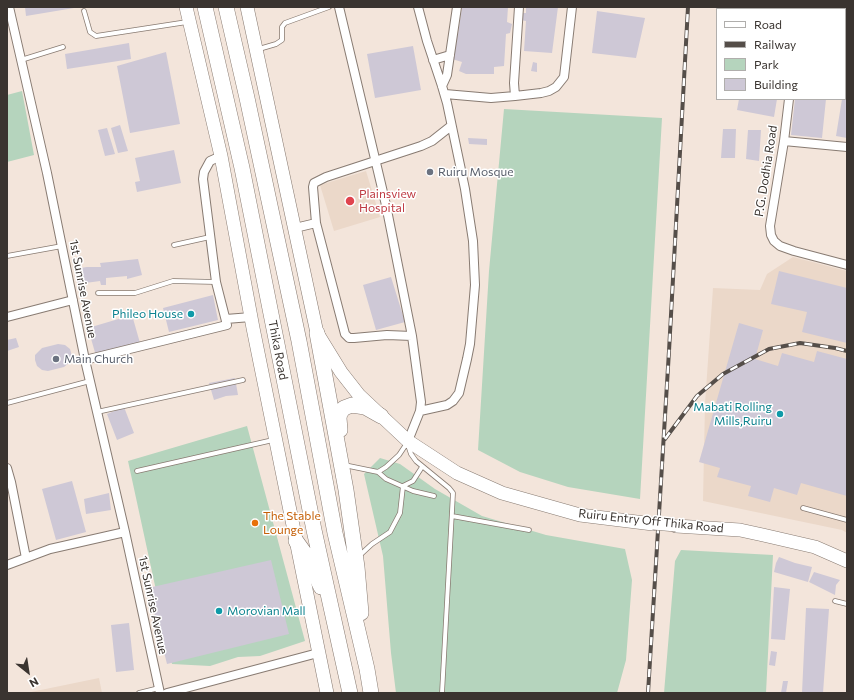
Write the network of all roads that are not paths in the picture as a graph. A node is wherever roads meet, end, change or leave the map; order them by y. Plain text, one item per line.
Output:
1 (9, 7) edge
2 (186, 7) edge
3 (205, 7) edge
4 (226, 7) edge
5 (247, 7) edge
6 (329, 7) edge
7 (339, 7) edge
8 (418, 7) edge
9 (457, 7) edge
10 (519, 7) edge
11 (572, 7) edge
12 (84, 10) dead end
13 (189, 22) junction
14 (63, 47) dead end
15 (257, 50) junction
16 (450, 55) junction
17 (21, 60) junction
18 (433, 60) junction
19 (444, 90) junction
20 (515, 96) junction
21 (789, 100) edge
22 (451, 126) junction
23 (784, 141) junction
24 (847, 147) edge
25 (221, 156) junction
26 (376, 160) junction
27 (316, 223) junction
28 (295, 228) junction
29 (210, 237) junction
30 (174, 245) dead end
31 (62, 246) junction
32 (7, 256) edge
33 (847, 265) edge
34 (216, 282) junction
35 (98, 293) dead end
36 (73, 300) junction
37 (7, 317) edge
38 (251, 318) junction
39 (226, 319) junction
40 (317, 333) junction
41 (412, 336) junction
42 (85, 360) junction
43 (243, 380) dead end
44 (90, 381) junction
45 (7, 402) edge
46 (420, 411) junction
47 (97, 412) junction
48 (381, 416) junction
49 (276, 440) junction
50 (408, 440) junction
51 (344, 465) junction
52 (422, 467) junction
53 (7, 468) edge
54 (137, 471) dead end
55 (378, 472) junction
56 (404, 486) junction
57 (346, 490) junction
58 (434, 496) dead end
59 (803, 508) dead end
60 (452, 516) junction
61 (847, 520) edge
62 (653, 524) joint
63 (676, 526) joint
64 (529, 530) dead end
65 (125, 532) junction
66 (296, 541) junction
67 (26, 558) junction
68 (356, 559) junction
69 (847, 561) edge
70 (7, 565) edge
71 (330, 599) junction
72 (836, 601) dead end
73 (847, 604) edge
74 (318, 653) junction
75 (367, 669) junction
76 (348, 689) edge
77 (160, 690) edge
78 (140, 693) edge
79 (167, 693) edge
80 (327, 693) edge
81 (371, 693) edge
82 (442, 693) edge

1 - 17 street, 1st Sunrise Avenue
2 - 13 main road, Thika Road
3 - 71 highway, Thika Road
4 - 75 highway, Thika Road
5 - 15 main road
6 - 15 lane
7 - 26 street
8 - 18 street
9 - 16 street
10 - 20 street
11 - 20 street
12 - 13 lane
13 - 25 main road, Thika Road
14 - 17 lane
15 - 28 main road
16 - 18 street
16 - 19 street
17 - 31 street, 1st Sunrise Avenue
18 - 19 street
19 - 20 street
19 - 22 street
21 - 23 street, P.G. Dodhia Road
22 - 26 street
22 - 46 street
23 - 24 street
23 - 33 street, P.G. Dodhia Road
25 - 29 street
25 - 38 main road, Thika Road
26 - 27 street
26 - 41 street
27 - 28 street
27 - 41 street
28 - 40 main road
29 - 30 lane
29 - 34 street
31 - 32 lane
31 - 36 street, 1st Sunrise Avenue
34 - 35 lane
34 - 39 street
36 - 37 street
36 - 42 street, 1st Sunrise Avenue
38 - 39 street
38 - 49 main road, Thika Road
39 - 42 street
40 - 48 main road, Ruiru Entry Off Thika Road
40 - 57 highway
41 - 46 street
42 - 44 street, 1st Sunrise Avenue
43 - 47 lane
44 - 45 lane
44 - 47 street, 1st Sunrise Avenue
46 - 50 street
47 - 65 street, 1st Sunrise Avenue
48 - 50 main road, Ruiru Entry Off Thika Road
48 - 51 highway
49 - 54 lane
49 - 66 main road, Thika Road
50 - 52 lane
50 - 55 lane
50 - 62 main road, Ruiru Entry Off Thika Road
51 - 55 lane
51 - 57 highway
52 - 56 lane
52 - 60 lane
53 - 67 street
55 - 56 lane
56 - 58 lane
56 - 68 lane
57 - 68 highway
59 - 61 lane
60 - 64 lane
60 - 82 lane
62 - 63 main road, Ruiru Entry Off Thika Road, bridge
63 - 69 main road, Ruiru Entry Off Thika Road
65 - 67 street
65 - 77 street, 1st Sunrise Avenue
66 - 71 highway
66 - 74 main road, Thika Road
67 - 70 street
68 - 75 highway
71 - 76 highway, Thika Road
72 - 73 lane
74 - 79 street
74 - 80 main road, Thika Road
75 - 81 highway, Thika Road
77 - 78 lane

